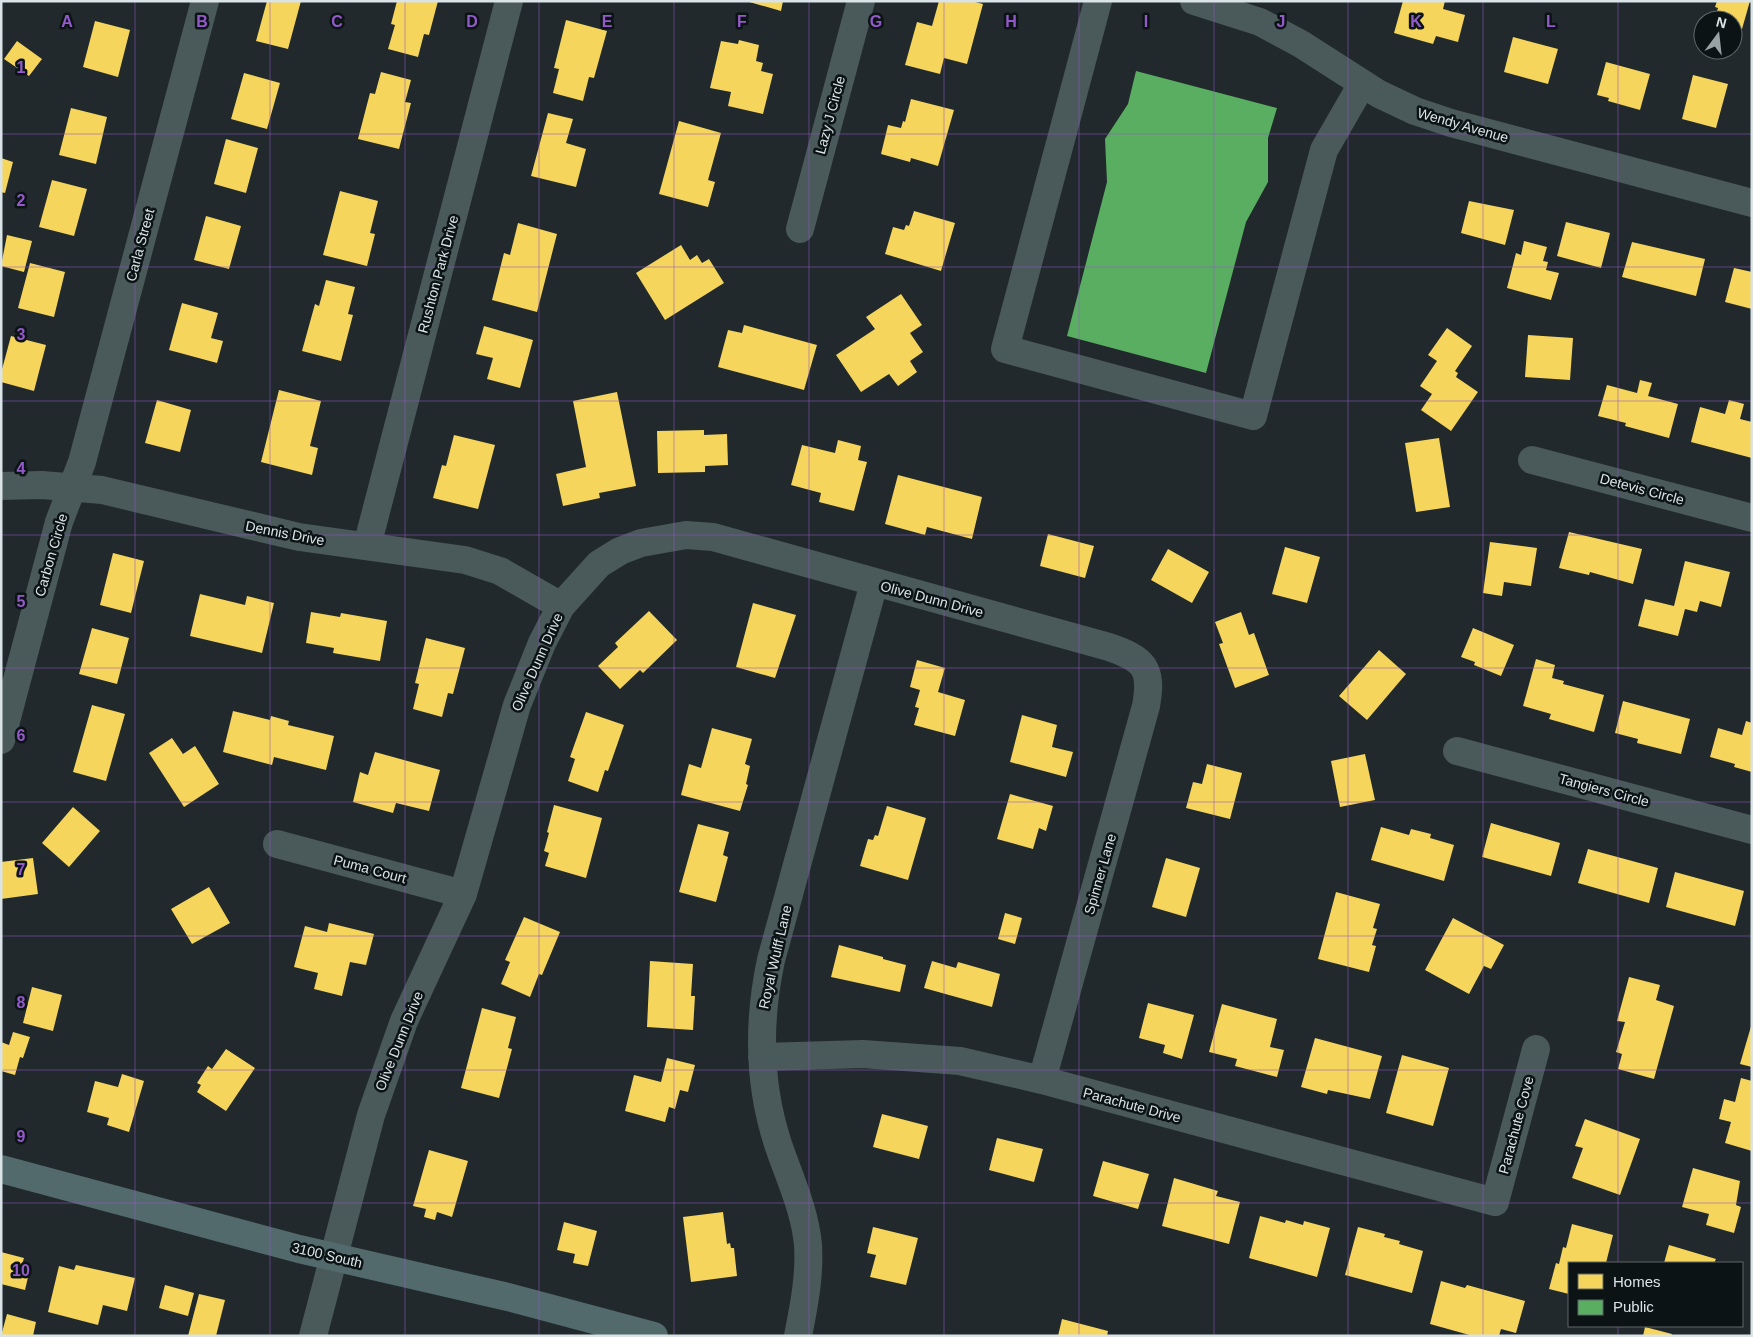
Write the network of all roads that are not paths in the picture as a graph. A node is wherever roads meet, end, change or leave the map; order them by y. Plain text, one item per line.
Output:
1 (205, 1) edge
2 (509, 1) edge
3 (861, 1) edge
4 (1098, 1) edge
5 (1194, 1) edge
6 (1362, 84) junction
7 (1752, 203) edge
8 (800, 229) dead end
9 (1532, 460) dead end
10 (1, 486) edge
11 (72, 487) junction
12 (1752, 518) edge
13 (367, 546) junction
14 (874, 583) junction
15 (561, 606) junction
16 (1146, 667) joint
17 (1, 740) edge
18 (1457, 751) dead end
19 (1752, 830) edge
20 (277, 844) dead end
21 (463, 894) junction
22 (1536, 1049) dead end
23 (762, 1057) junction
24 (1042, 1080) junction
25 (1, 1169) edge
26 (1495, 1202) joint
27 (334, 1257) junction
28 (314, 1336) edge
29 (654, 1336) edge
30 (798, 1336) edge

1 - 11 street, Carla Street
2 - 13 street, Rushton Park Drive
3 - 8 street, Lazy J Circle
4 - 6 street
5 - 6 street, Wendy Avenue
6 - 7 street, Wendy Avenue
9 - 12 street, Detevis Circle
10 - 11 street, Dennis Drive
11 - 13 street, Dennis Drive
11 - 17 street, Carbon Circle
13 - 15 street, Dennis Drive
14 - 15 street, Olive Dunn Drive
14 - 16 street, Olive Dunn Drive
14 - 23 street, Royal Wulff Lane
15 - 21 street, Olive Dunn Drive
16 - 24 street, Spinner Lane
18 - 19 street, Tangiers Circle
20 - 21 street, Puma Court
21 - 27 street, Olive Dunn Drive
22 - 26 street, Parachute Cove
23 - 24 street, Parachute Drive
23 - 30 street, Royal Wulff Lane
24 - 26 street, Parachute Drive
25 - 27 main road, 3100 South
27 - 28 street, Olive Dunn Drive
27 - 29 main road, 3100 South

